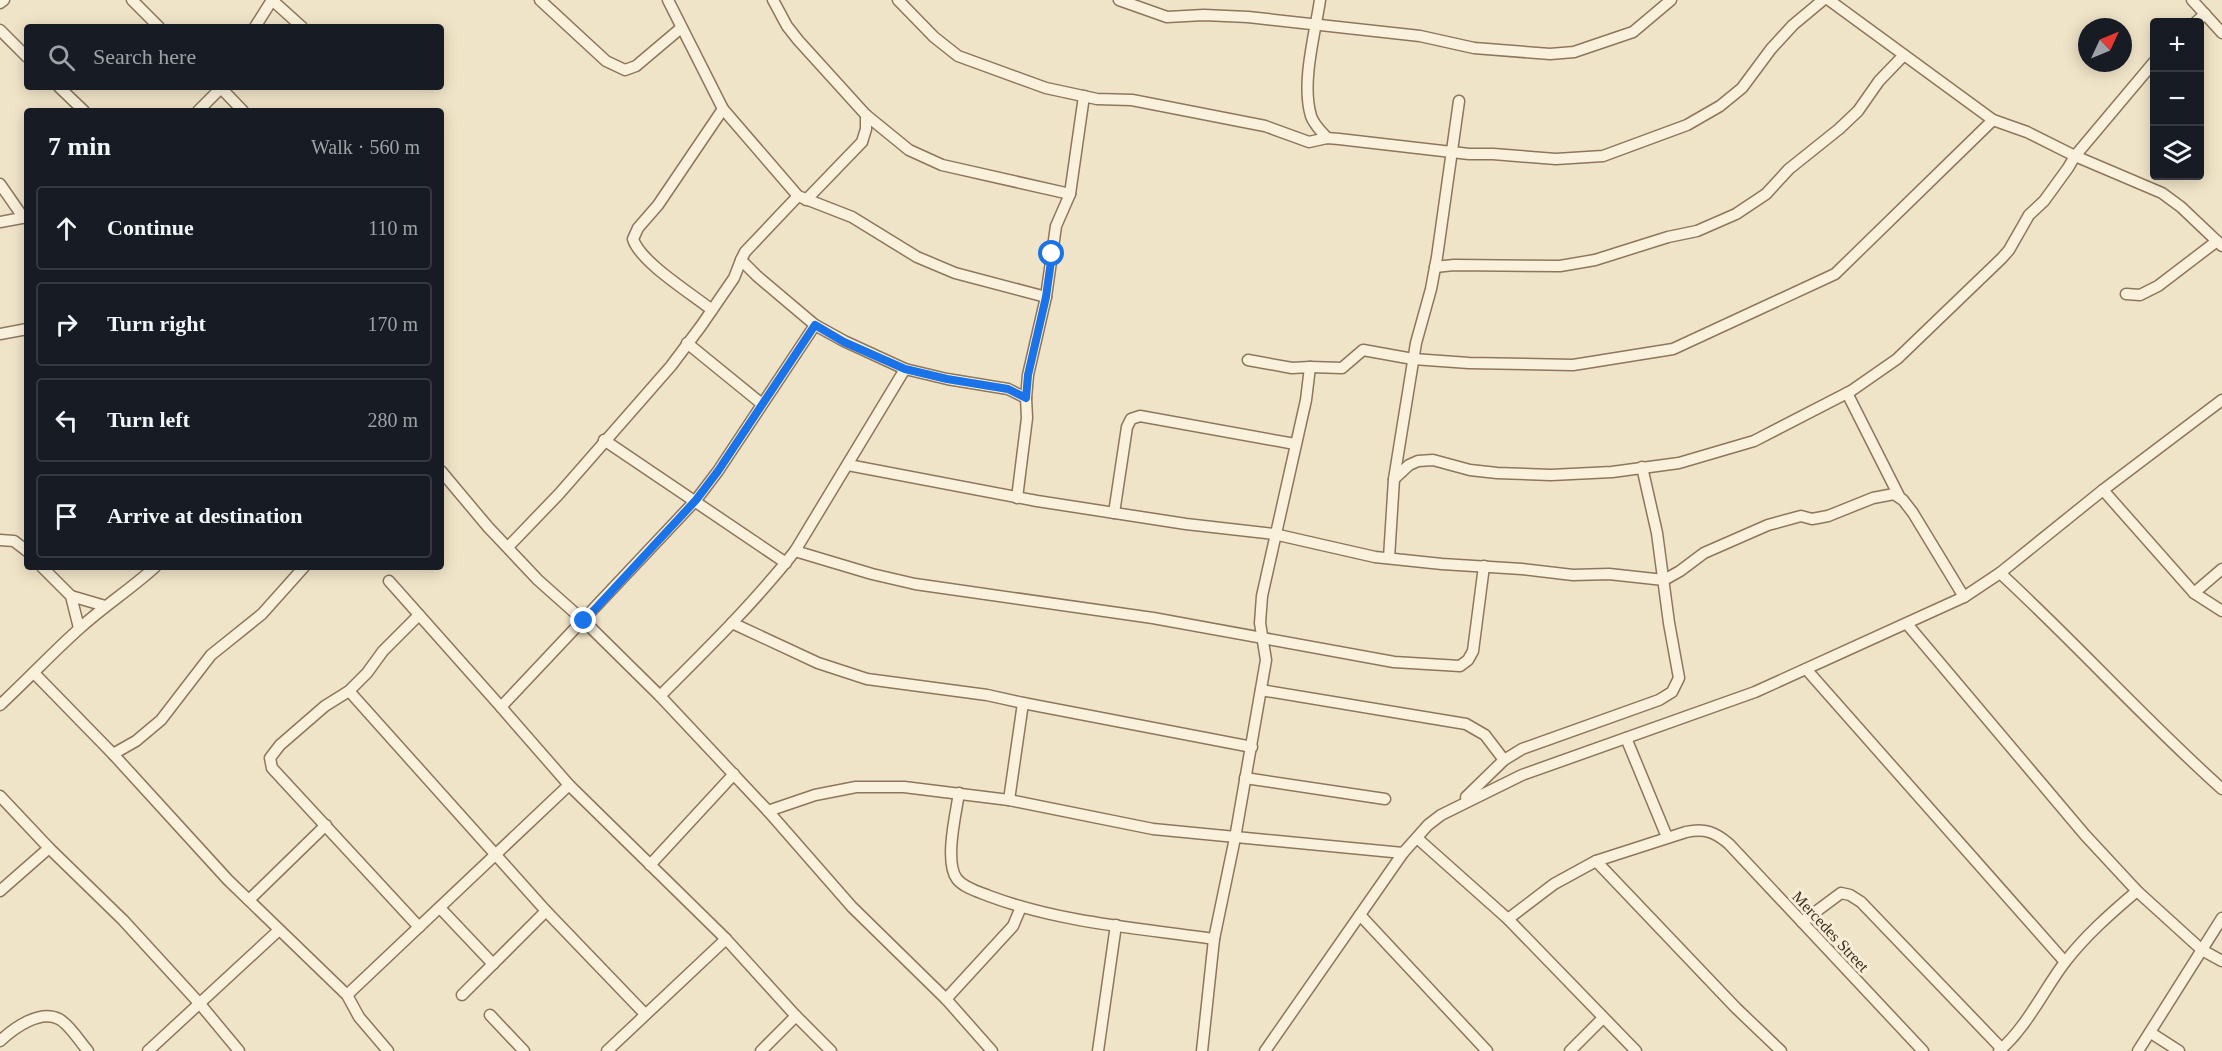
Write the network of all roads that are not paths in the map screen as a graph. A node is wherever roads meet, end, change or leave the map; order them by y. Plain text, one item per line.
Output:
1 (4, 0) edge
2 (132, 0) edge
3 (272, 0) edge
4 (540, 0) edge
5 (668, 0) edge
6 (773, 0) edge
7 (898, 0) edge
8 (1119, 0) edge
9 (1320, 0) edge
10 (1822, 0) edge
11 (1829, 0) edge
12 (2192, 0) edge
13 (1666, 1) edge
14 (0, 3) edge
15 (2205, 14) junction
16 (2200, 18) edge
17 (156, 24) edge
18 (257, 24) edge
19 (299, 24) edge
20 (1316, 26) junction
21 (681, 28) junction
22 (0, 30) edge
23 (2222, 33) edge
24 (24, 54) edge
25 (1904, 55) junction
26 (2150, 67) edge
27 (62, 90) edge
28 (217, 90) edge
29 (223, 90) edge
30 (1084, 96) junction
31 (1459, 101) dead end
32 (81, 108) edge
33 (201, 108) edge
34 (240, 108) edge
35 (723, 109) junction
36 (866, 115) junction
37 (1994, 120) junction
38 (1327, 138) junction
39 (1453, 153) junction
40 (2074, 156) junction
41 (0, 184) edge
42 (1070, 194) junction
43 (802, 198) junction
44 (24, 216) edge
45 (24, 217) edge
46 (0, 222) edge
47 (2220, 243) edge
48 (741, 260) junction
49 (1435, 267) junction
50 (2126, 294) dead end
51 (1046, 297) junction
52 (712, 310) junction
53 (815, 325) junction
54 (24, 330) edge
55 (0, 334) edge
56 (687, 343) junction
57 (1413, 358) junction
58 (1248, 360) dead end
59 (1310, 367) junction
60 (905, 369) junction
61 (1847, 393) junction
62 (1026, 398) junction
63 (2222, 400) edge
64 (762, 404) junction
65 (604, 440) junction
66 (1295, 444) junction
67 (848, 465) junction
68 (1642, 467) junction
69 (444, 475) edge
70 (1394, 479) junction
71 (2103, 490) junction
72 (1899, 496) junction
73 (1017, 498) junction
74 (696, 500) junction
75 (1114, 513) junction
76 (1274, 534) junction
77 (0, 540) edge
78 (508, 547) junction
79 (24, 549) edge
80 (795, 551) junction
81 (1389, 558) junction
82 (786, 562) junction
83 (1484, 566) junction
84 (2222, 569) edge
85 (45, 570) edge
86 (152, 570) edge
87 (301, 570) edge
88 (2000, 573) junction
89 (1664, 580) junction
90 (389, 581) dead end
91 (2194, 593) junction
92 (71, 596) junction
93 (1964, 597) junction
94 (105, 606) junction
95 (2222, 611) edge
96 (419, 615) junction
97 (584, 621) junction
98 (732, 623) junction
99 (1907, 624) junction
100 (79, 628) junction
101 (1264, 639) junction
102 (1806, 669) junction
103 (34, 674) junction
104 (1261, 690) junction
105 (349, 691) junction
106 (660, 696) junction
107 (1023, 703) junction
108 (0, 705) edge
109 (501, 707) junction
110 (1626, 738) junction
111 (1252, 747) junction
112 (112, 754) junction
113 (1503, 760) junction
114 (734, 774) junction
115 (1245, 778) junction
116 (570, 785) junction
117 (2222, 789) edge
118 (959, 793) junction
119 (0, 796) edge
120 (1385, 799) dead end
121 (1009, 800) junction
122 (1455, 808) junction
123 (768, 811) junction
124 (326, 825) junction
125 (1666, 837) junction
126 (1235, 838) junction
127 (1417, 838) junction
128 (49, 848) junction
129 (1403, 853) junction
130 (495, 855) junction
131 (1596, 861) junction
132 (650, 865) junction
133 (0, 891) edge
134 (2137, 891) junction
135 (249, 900) junction
136 (440, 908) junction
137 (1021, 908) junction
138 (546, 911) junction
139 (1359, 915) junction
140 (2222, 918) edge
141 (1508, 919) junction
142 (1802, 922) junction
143 (1116, 925) junction
144 (419, 927) junction
145 (279, 930) junction
146 (726, 939) junction
147 (1214, 939) junction
148 (2202, 950) junction
149 (2222, 961) edge
150 (2065, 962) junction
151 (493, 964) junction
152 (347, 995) junction
153 (462, 995) dead end
154 (946, 999) junction
155 (200, 1004) junction
156 (645, 1014) junction
157 (490, 1016) dead end
158 (796, 1016) junction
159 (1603, 1018) junction
160 (2151, 1034) junction
161 (0, 1041) edge
162 (1479, 1042) junction
163 (2001, 1050) edge
164 (88, 1051) edge
165 (148, 1051) edge
166 (239, 1051) edge
167 (388, 1051) edge
168 (524, 1051) edge
169 (607, 1051) edge
170 (760, 1051) edge
171 (831, 1051) edge
172 (992, 1051) edge
173 (1098, 1051) edge
174 (1202, 1051) edge
175 (1265, 1051) edge
176 (1469, 1051) edge
177 (1487, 1051) edge
178 (1570, 1051) edge
179 (1636, 1051) edge
180 (1781, 1051) edge
181 (1923, 1051) edge
182 (2138, 1051) edge
183 (2179, 1051) edge

1 - 14 street
2 - 17 street
3 - 18 street
3 - 19 street
4 - 21 street
5 - 21 street
6 - 36 street
7 - 30 street
8 - 20 street
9 - 20 street
10 - 39 street
11 - 25 street
12 - 15 street
13 - 20 street
15 - 16 street
15 - 23 street
20 - 38 street
21 - 35 street
22 - 24 street
25 - 37 street
25 - 49 street
26 - 40 street
27 - 32 street
28 - 33 street
29 - 34 street
30 - 38 street
30 - 42 street
31 - 39 street
35 - 43 street
35 - 52 street
36 - 42 street
36 - 43 street
37 - 40 street
37 - 57 street
38 - 39 street
39 - 49 street
40 - 47 street
40 - 61 street
41 - 44 street
42 - 51 street
43 - 48 street
43 - 51 street
45 - 46 street
47 - 50 street
48 - 52 street
48 - 53 street
49 - 57 street
51 - 62 street
52 - 56 street
53 - 60 street
53 - 64 street
54 - 55 street
56 - 64 street
56 - 65 street
57 - 59 street
57 - 70 street
58 - 59 street
59 - 66 street
60 - 62 street
60 - 67 street
61 - 68 street
61 - 72 street
62 - 73 street
63 - 71 street
64 - 74 street
65 - 74 street
65 - 78 street
66 - 75 street
66 - 76 street
67 - 73 street
67 - 80 street
68 - 70 street
68 - 89 street
69 - 78 street
70 - 81 street
71 - 88 street
71 - 91 street
72 - 89 street
72 - 93 street
73 - 75 street
74 - 82 street
74 - 97 street
75 - 76 street
76 - 81 street
76 - 101 street
77 - 79 street
78 - 97 street
80 - 82 street
80 - 101 street
81 - 83 street
82 - 98 street
83 - 89 street
83 - 101 street
84 - 91 street
85 - 92 street
86 - 94 street
87 - 112 street
88 - 93 street
88 - 117 street
89 - 113 street
90 - 96 street
91 - 95 street
92 - 94 street
92 - 100 street
93 - 99 street
94 - 100 street
96 - 105 street
96 - 109 street
97 - 106 street
97 - 109 street
98 - 106 street
98 - 107 street
99 - 102 street
99 - 134 street
100 - 103 street
101 - 104 street
102 - 110 street
102 - 150 street
103 - 108 street
103 - 112 street
104 - 111 street
104 - 113 street
105 - 124 street
105 - 130 street
106 - 114 street
107 - 111 street
107 - 121 street
109 - 116 street
110 - 122 street
110 - 125 street
111 - 115 street
112 - 135 street
113 - 122 street
114 - 123 street
114 - 132 street
115 - 120 street
115 - 126 street
116 - 130 street
116 - 132 street
118 - 121 street
118 - 123 street
118 - 137 street
119 - 128 street
121 - 126 street
122 - 127 street
123 - 154 street
124 - 135 street
124 - 144 street
125 - 131 street
125 - 142 street, Mercedes Street
126 - 129 street
126 - 147 street
127 - 129 street
127 - 141 street
128 - 133 street
128 - 155 street
129 - 139 street
130 - 136 street
130 - 138 street
131 - 141 street
131 - 180 street
132 - 146 street
134 - 148 street
134 - 150 street
135 - 145 street
136 - 144 street
136 - 151 street
137 - 143 street
137 - 154 street
138 - 151 street
138 - 156 street
139 - 162 street
139 - 175 street
140 - 148 street
141 - 159 street
142 - 163 street
142 - 181 street, Mercedes Street
143 - 147 street
143 - 173 street
144 - 152 street
145 - 152 street
145 - 155 street
146 - 156 street
146 - 158 street
147 - 174 street
148 - 149 street
148 - 160 street
150 - 163 street
151 - 153 street
152 - 167 street
154 - 172 street
155 - 165 street
155 - 166 street
156 - 169 street
157 - 168 street
158 - 170 street
158 - 171 street
159 - 178 street
159 - 179 street
160 - 182 street
160 - 183 street
161 - 164 street
162 - 176 street
162 - 177 street

